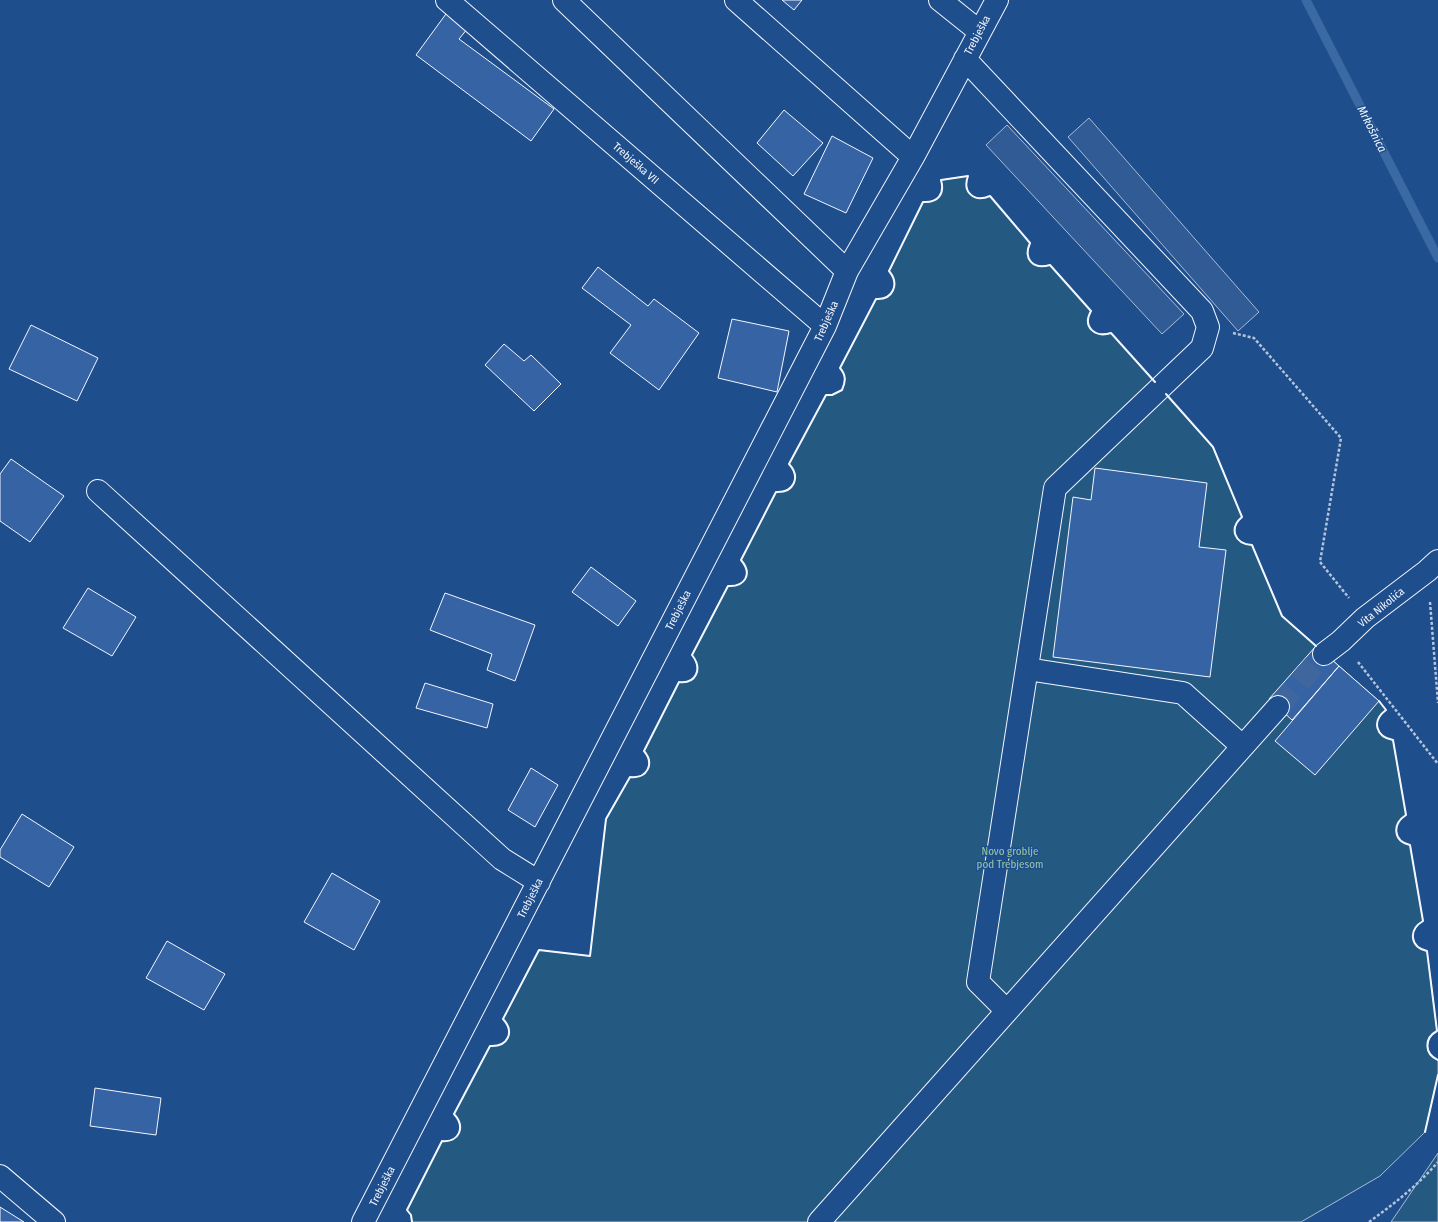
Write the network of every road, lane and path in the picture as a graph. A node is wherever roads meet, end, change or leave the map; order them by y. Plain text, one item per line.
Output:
1 (447, 0) edge
2 (564, 0) edge
3 (736, 0) edge
4 (940, 0) edge
5 (997, 0) edge
6 (980, 32) junction
7 (965, 59) junction
8 (913, 157) junction
9 (847, 271) junction
10 (825, 326) junction
11 (1208, 327) junction
12 (98, 491) dead end
13 (1433, 566) edge
14 (1365, 618) junction
15 (1333, 648) joint
16 (1027, 669) junction
17 (1438, 703) edge
18 (1278, 706) tunnel mouth
19 (1242, 746) junction
20 (1438, 764) edge
21 (539, 882) junction
22 (1007, 1011) junction
23 (1438, 1162) edge
24 (0, 1176) edge
25 (54, 1222) edge
26 (364, 1222) edge
27 (819, 1222) edge
28 (1369, 1222) edge

1 - 10 street, Trebješka VII
2 - 9 street
3 - 8 street
4 - 6 street
5 - 6 street, Trebješka
6 - 7 street, Trebješka
7 - 8 street, Trebješka
7 - 11 street
8 - 9 street, Trebješka
9 - 10 street, Trebješka
10 - 21 street, Trebješka
11 - 14 path
11 - 16 street
12 - 21 street
13 - 14 street, Vita Nikolića
13 - 17 path
14 - 15 street, Vita Nikolića
15 - 20 path
16 - 19 street
16 - 22 street
18 - 19 street
19 - 22 street
21 - 26 street, Trebješka
22 - 27 street
23 - 28 path
24 - 25 street

